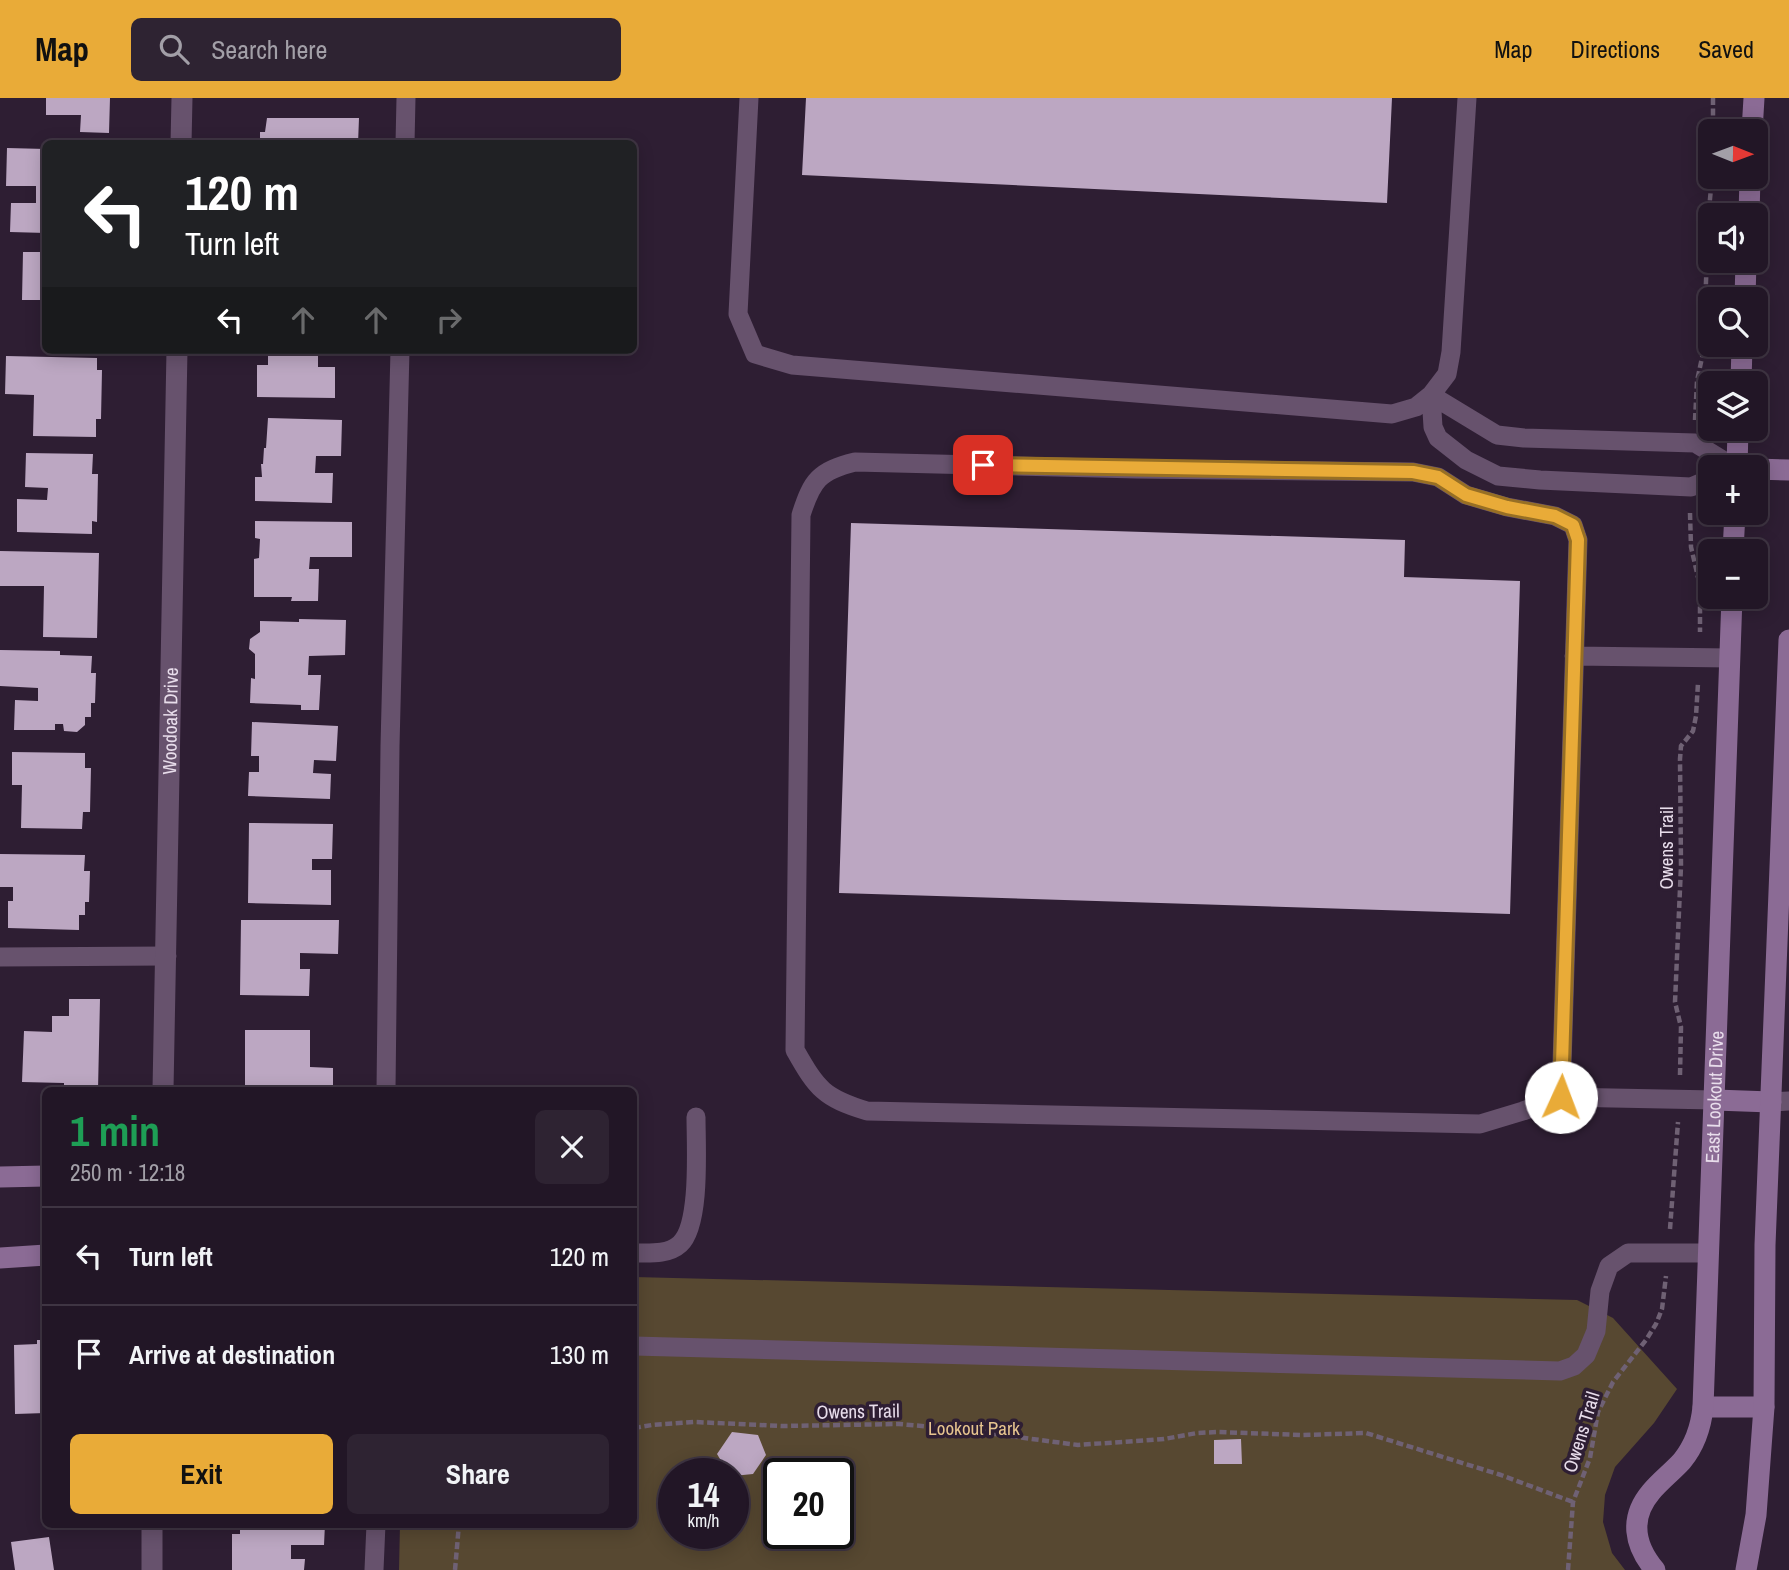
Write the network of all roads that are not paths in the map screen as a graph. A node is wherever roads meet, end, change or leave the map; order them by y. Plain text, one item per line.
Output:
1 (182, 98) edge
2 (406, 98) edge
3 (749, 98) edge
4 (1467, 98) edge
5 (1754, 98) edge
6 (1753, 119) edge
7 (181, 140) edge
8 (405, 140) edge
9 (177, 354) edge
10 (400, 354) edge
11 (1431, 394) junction
12 (1715, 455) edge
13 (1768, 469) edge
14 (1789, 470) edge
15 (1698, 484) edge
16 (1732, 609) edge
17 (1789, 640) edge
18 (1574, 656) junction
19 (1730, 658) junction
20 (167, 956) junction
21 (0, 957) edge
22 (163, 1087) edge
23 (386, 1087) edge
24 (1561, 1097) junction
25 (1715, 1100) junction
26 (1780, 1102) edge
27 (696, 1117) dead end
28 (42, 1176) edge
29 (0, 1177) edge
30 (637, 1253) edge
31 (1708, 1253) junction
32 (42, 1255) edge
33 (0, 1258) edge
34 (637, 1346) edge
35 (1703, 1407) junction
36 (1764, 1407) junction
37 (152, 1528) edge
38 (376, 1528) edge
39 (1745, 1566) edge
40 (152, 1570) edge
41 (374, 1570) edge
42 (1655, 1570) edge

1 - 7 street
2 - 8 lane
3 - 11 lane
4 - 11 lane
5 - 6 street
9 - 20 street, Woodoak Drive
10 - 23 lane
11 - 12 lane
11 - 15 lane
13 - 14 street
16 - 19 street, East Lookout Drive
17 - 26 street
18 - 19 lane
18 - 24 lane
18 - 24 lane
19 - 25 street, East Lookout Drive
20 - 21 lane
20 - 22 street, Woodoak Drive
24 - 25 lane
25 - 26 street
25 - 31 street, East Lookout Drive
26 - 36 street
27 - 30 lane
28 - 29 street
31 - 34 lane
31 - 35 street, East Lookout Drive
32 - 33 street
35 - 36 street
35 - 42 street, East Lookout Drive
36 - 39 street
37 - 40 street
38 - 41 lane

